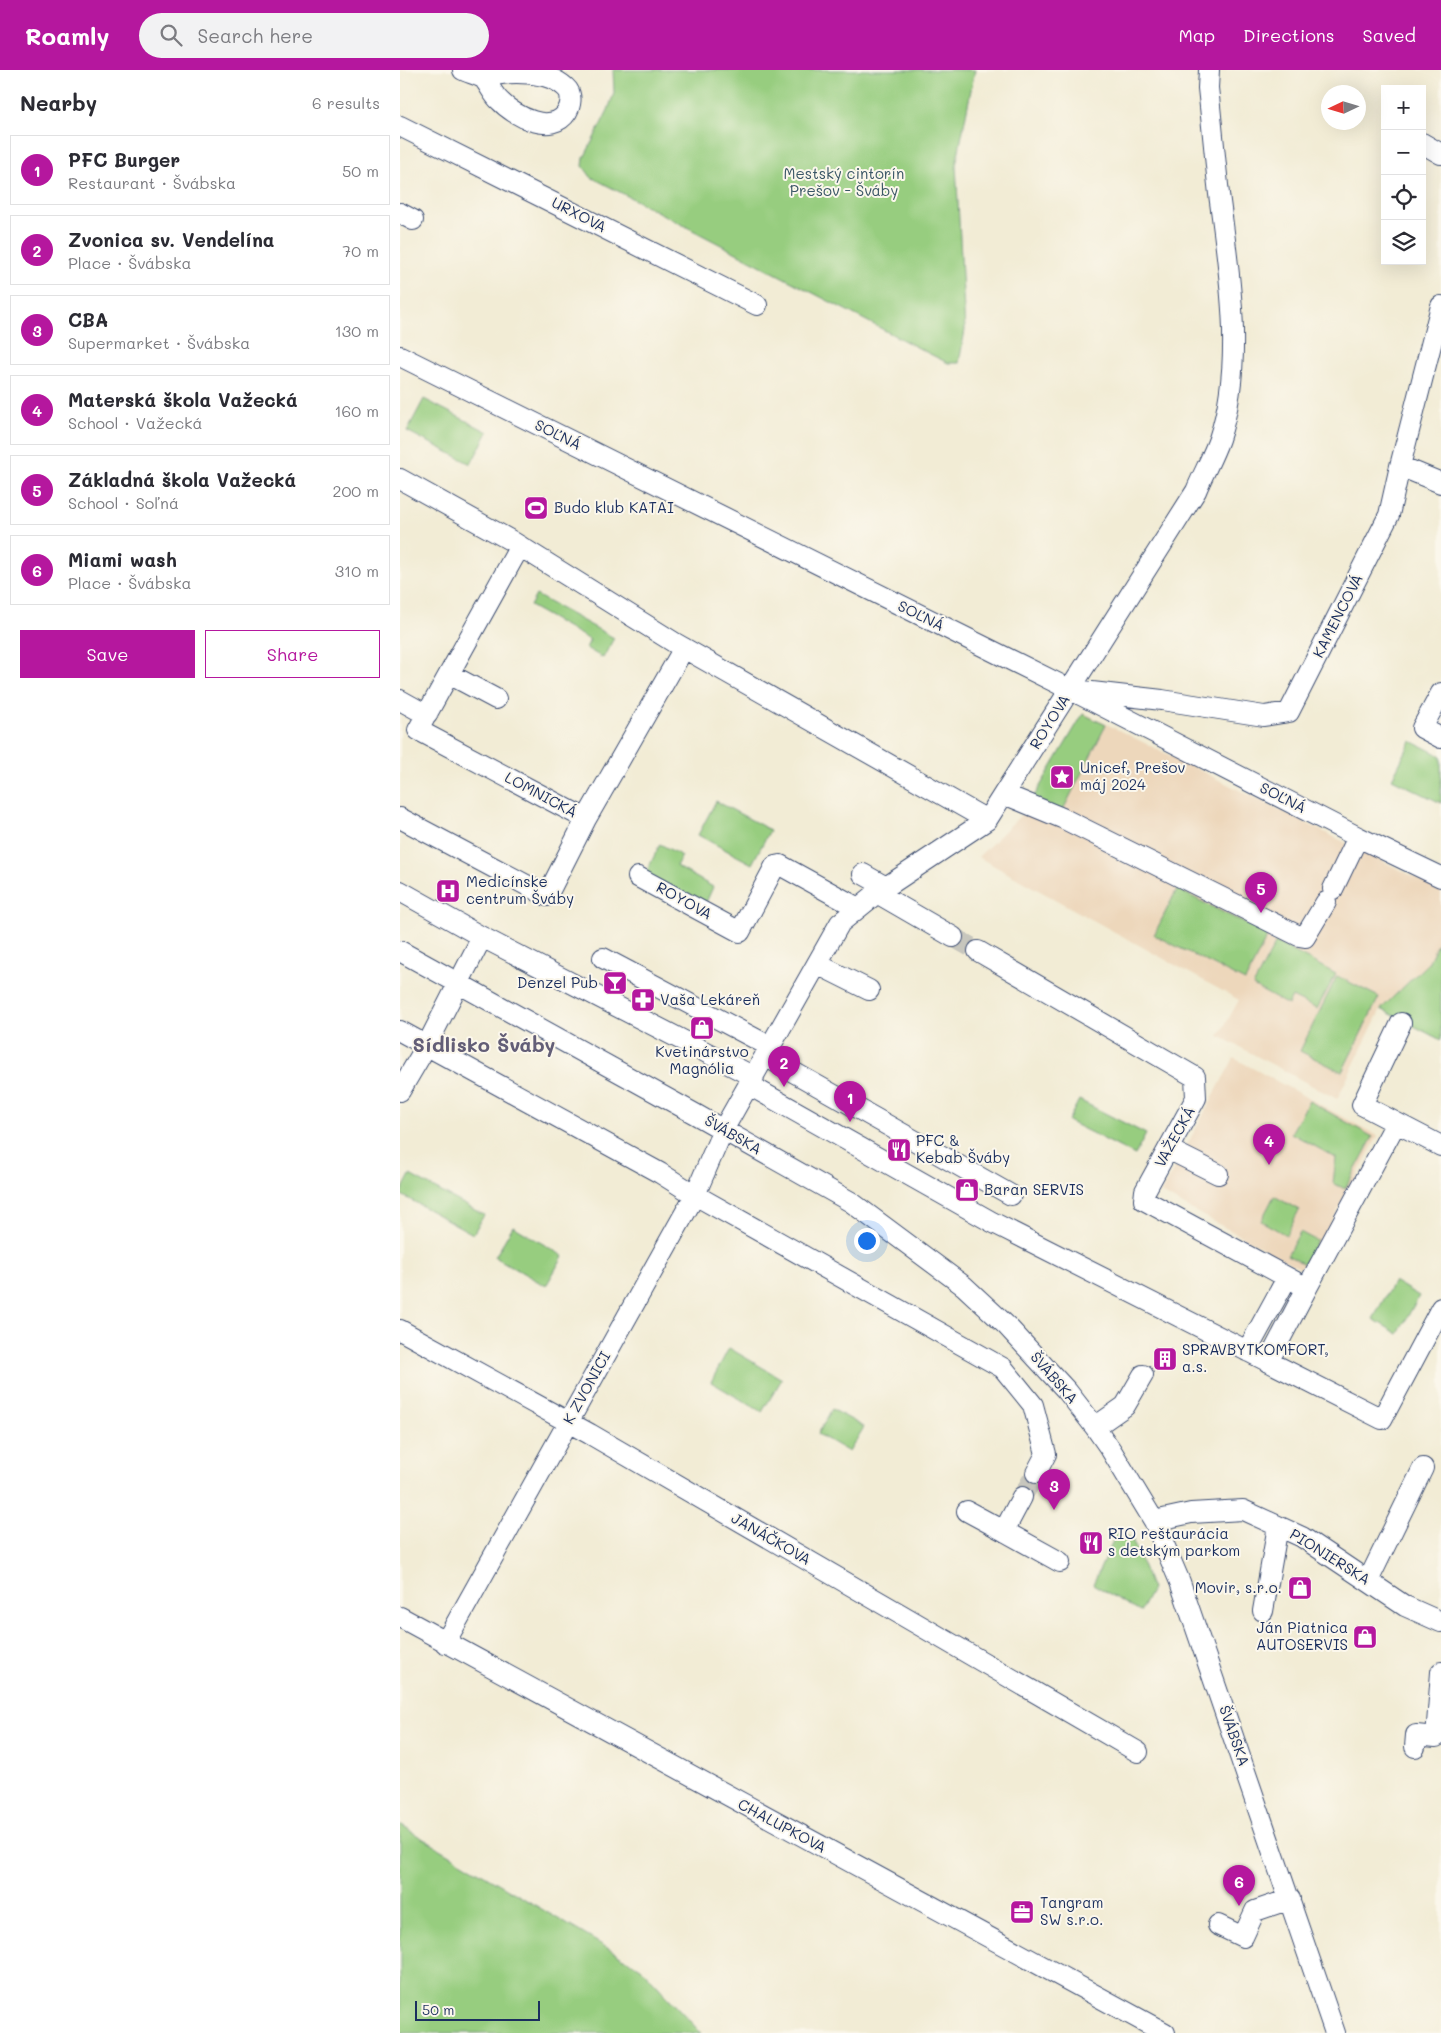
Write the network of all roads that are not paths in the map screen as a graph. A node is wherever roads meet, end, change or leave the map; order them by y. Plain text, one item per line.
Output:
1 (463, 70) edge
2 (1209, 70) edge
3 (483, 78) dead end
4 (400, 126) edge
5 (1426, 145) edge
6 (1441, 154) edge
7 (758, 305) dead end
8 (1441, 306) edge
9 (400, 356) edge
10 (1400, 466) junction
11 (400, 479) edge
12 (1441, 483) edge
13 (520, 546) junction
14 (684, 648) junction
15 (449, 674) junction
16 (1071, 690) junction
17 (1441, 692) edge
18 (496, 699) dead end
19 (400, 700) edge
20 (1162, 700) junction
21 (427, 715) junction
22 (1146, 729) junction
23 (1441, 738) edge
24 (1004, 794) junction
25 (400, 818) edge
26 (586, 818) junction
27 (986, 820) junction
28 (1358, 837) junction
29 (863, 874) dead end
30 (638, 876) dead end
31 (1441, 877) edge
32 (882, 890) junction
33 (400, 891) edge
34 (858, 908) junction
35 (482, 936) junction
36 (954, 937) tunnel mouth
37 (400, 951) edge
38 (978, 951) tunnel mouth
39 (603, 958) dead end
40 (817, 964) junction
41 (458, 984) junction
42 (869, 990) dead end
43 (1401, 1023) dead end
44 (400, 1030) edge
45 (427, 1045) junction
46 (768, 1051) junction
47 (751, 1081) junction
48 (400, 1092) edge
49 (1396, 1123) junction
50 (723, 1130) junction
51 (1441, 1146) edge
52 (1168, 1149) junction
53 (1218, 1174) dead end
54 (1010, 1195) dead end
55 (694, 1196) junction
56 (1287, 1278) junction
57 (1307, 1288) junction
58 (1441, 1308) edge
59 (400, 1330) edge
60 (1246, 1351) junction
61 (1268, 1362) junction
62 (1143, 1375) dead end
63 (568, 1422) junction
64 (1095, 1426) junction
65 (1423, 1468) dead end
66 (1036, 1473) tunnel mouth
67 (1022, 1497) tunnel mouth
68 (967, 1511) dead end
69 (1154, 1521) junction
70 (1278, 1526) junction
71 (1004, 1531) junction
72 (1060, 1562) dead end
73 (1368, 1581) junction
74 (1263, 1611) dead end
75 (400, 1617) edge
76 (1441, 1622) edge
77 (445, 1643) junction
78 (1441, 1672) edge
79 (1414, 1747) dead end
80 (1138, 1752) dead end
81 (1290, 1900) junction
82 (1218, 1924) dead end
83 (1165, 2033) edge
84 (1335, 2033) edge

1 - 3 street
2 - 16 street, ROYOVA
4 - 7 street, URXOVA
5 - 6 street
8 - 10 street, KAMENCOVÁ
9 - 16 street, SOĽNÁ
10 - 12 street
10 - 20 street, KAMENCOVÁ
11 - 13 street
13 - 14 street
13 - 15 street, LOMNICKÁ
14 - 26 street, LOMNICKÁ
14 - 27 street
15 - 18 street
15 - 21 street, LOMNICKÁ
16 - 20 street, KAMENCOVÁ
16 - 22 street, SOĽNÁ
16 - 24 street, ROYOVA
17 - 23 street
19 - 21 street
20 - 22 street
21 - 26 street, LOMNICKÁ
22 - 28 street, SOĽNÁ
24 - 27 street, ROYOVA
24 - 28 street
25 - 26 street
27 - 32 street, ROYOVA
28 - 31 street, SOĽNÁ
29 - 32 street
30 - 34 street, ROYOVA
32 - 34 street, ROYOVA
32 - 36 street
33 - 35 street
34 - 40 street, ROYOVA
35 - 41 street
35 - 47 street
37 - 41 street, ŠVÁBSKA
38 - 52 street, VAŽECKÁ
39 - 46 street
40 - 42 street
40 - 46 street, ROYOVA
41 - 45 street
41 - 50 street, ŠVÁBSKA
43 - 49 street
44 - 45 street
45 - 48 street
45 - 55 street
46 - 47 street, ROYOVA
46 - 54 street
47 - 50 street, ROYOVA
47 - 60 street
49 - 51 street
49 - 57 street
50 - 55 street, K ZVONICI
50 - 64 street, ŠVÁBSKA
52 - 53 street
52 - 56 street, VAŽECKÁ
55 - 63 street, K ZVONICI
55 - 66 street
56 - 57 street, VAŽECKÁ
56 - 60 street
57 - 61 street
58 - 61 street
59 - 63 street, JANÁČKOVA
60 - 61 street
62 - 64 street
63 - 77 street, K ZVONICI
63 - 80 street, JANÁČKOVA
64 - 69 street, ŠVÁBSKA
65 - 73 street
67 - 71 street
68 - 71 street
69 - 70 street, PIONIERSKA
69 - 81 street, ŠVÁBSKA
70 - 73 street, PIONIERSKA
70 - 74 street
71 - 72 street
73 - 76 street, PIONIERSKA
75 - 77 street, CHALUPKOVA
77 - 83 street, CHALUPKOVA
78 - 79 street
81 - 82 street
81 - 84 street, ŠVÁBSKA

